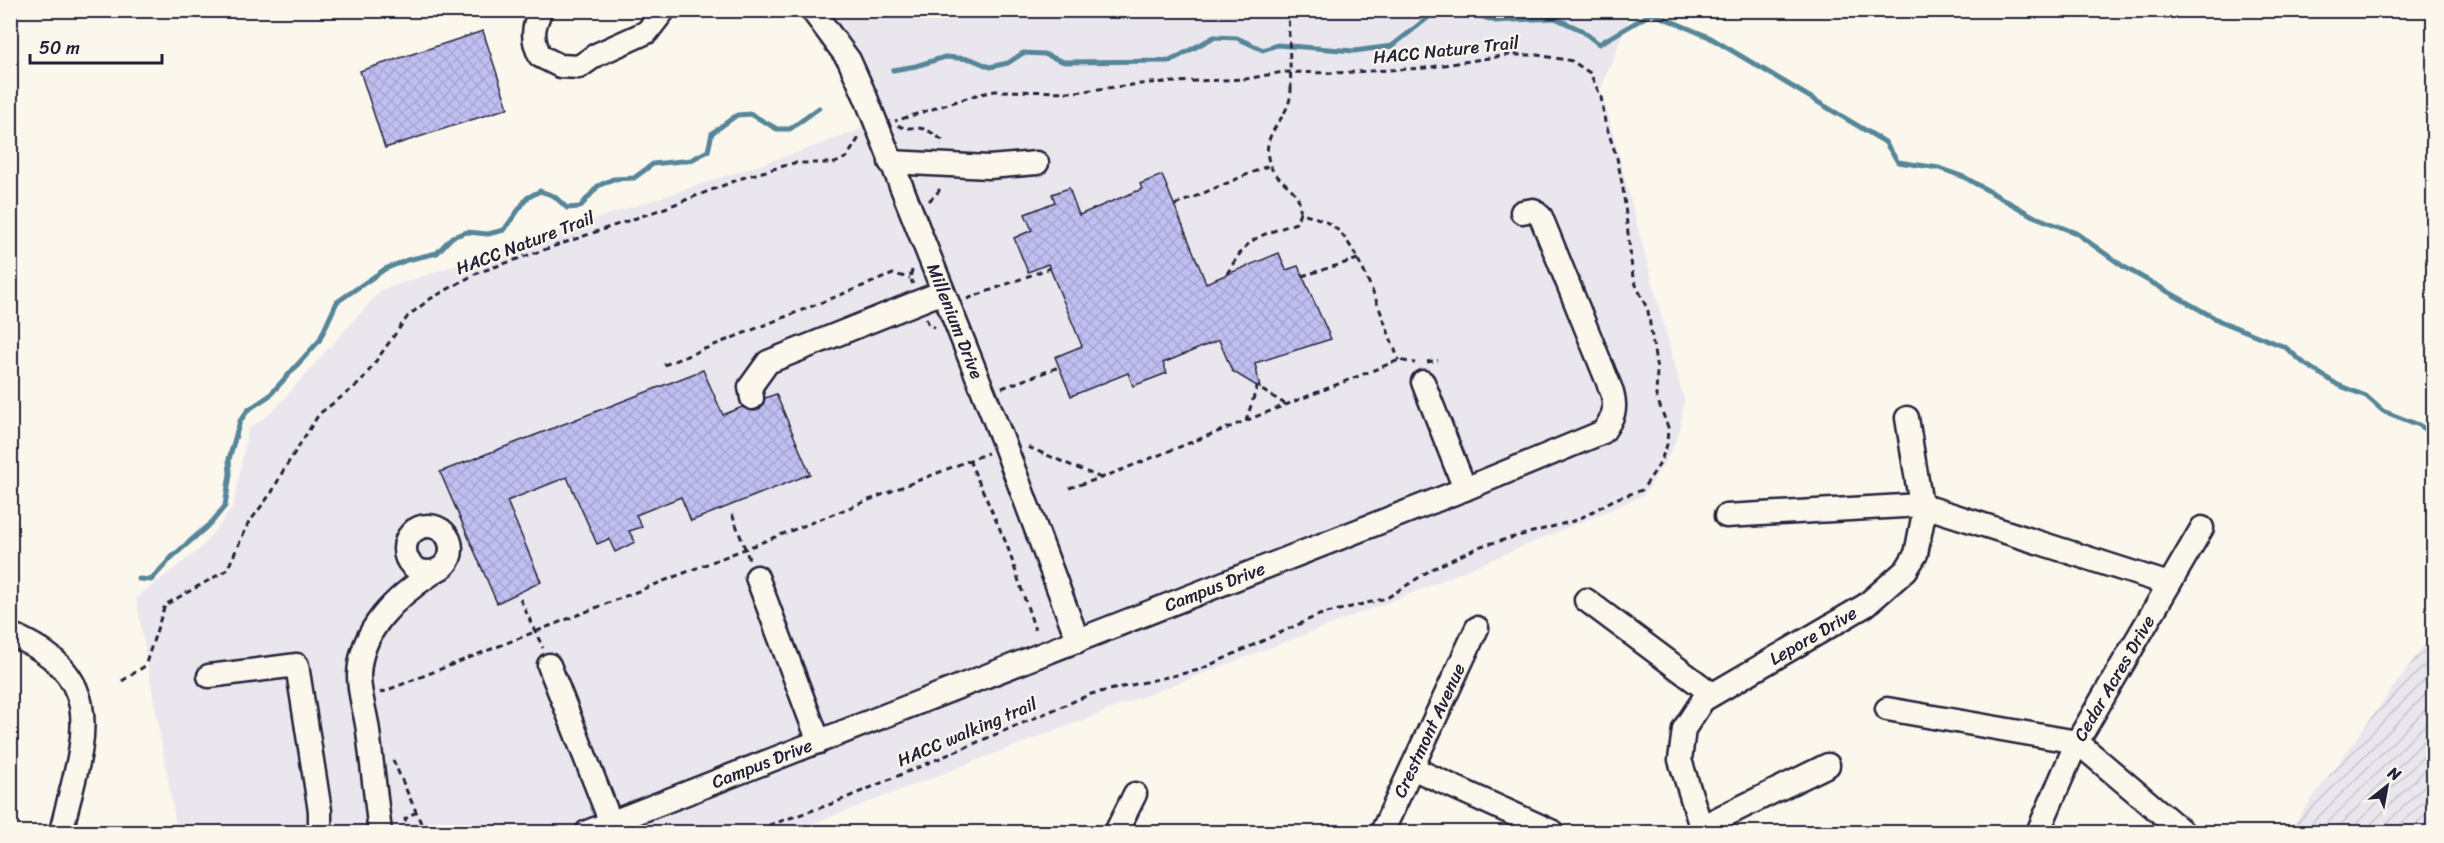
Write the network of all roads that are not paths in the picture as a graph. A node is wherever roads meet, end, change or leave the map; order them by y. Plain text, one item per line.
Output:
1 (541, 10) edge
2 (664, 10) edge
3 (812, 10) edge
4 (890, 162) junction
5 (1037, 163) dead end
6 (1522, 212) dead end
7 (952, 296) junction
8 (1423, 382) dead end
9 (752, 398) dead end
10 (1907, 418) dead end
11 (1465, 489) junction
12 (1921, 505) junction
13 (1726, 516) dead end
14 (2202, 528) dead end
15 (441, 573) road end
16 (757, 577) dead end
17 (2169, 584) junction
18 (1586, 600) dead end
19 (1477, 628) dead end
20 (10, 634) edge
21 (1078, 641) junction
22 (549, 665) dead end
23 (209, 676) dead end
24 (1712, 694) junction
25 (1887, 709) dead end
26 (819, 742) junction
27 (2077, 742) junction
28 (1828, 765) dead end
29 (1412, 768) junction
30 (1135, 794) dead end
31 (611, 823) junction
32 (1703, 830) edge
33 (61, 832) edge
34 (320, 832) edge
35 (380, 832) edge
36 (587, 832) edge
37 (1116, 832) edge
38 (1382, 832) edge
39 (1553, 832) edge
40 (2038, 832) edge
41 (2183, 832) edge

1 - 2 street
3 - 4 street, Millenium Drive
4 - 5 street
4 - 7 street, Millenium Drive
6 - 11 street, Campus Drive
7 - 9 street
7 - 21 street, Millenium Drive
8 - 11 street
10 - 12 street, Lepore Drive
11 - 21 street, Campus Drive
12 - 13 street
12 - 17 street
12 - 24 street, Lepore Drive
14 - 17 street, Cedar Acres Drive
15 - 35 street
16 - 26 street
17 - 27 street, Cedar Acres Drive
18 - 24 street
19 - 29 street, Crestmont Avenue
20 - 33 street
21 - 26 street, Campus Drive
22 - 31 street
23 - 34 street
24 - 32 street, Lepore Drive
25 - 27 street
26 - 31 street, Campus Drive
27 - 40 street, Cedar Acres Drive
27 - 41 street
28 - 32 street
29 - 38 street, Crestmont Avenue
29 - 39 street
30 - 37 street
31 - 36 street, Campus Drive

